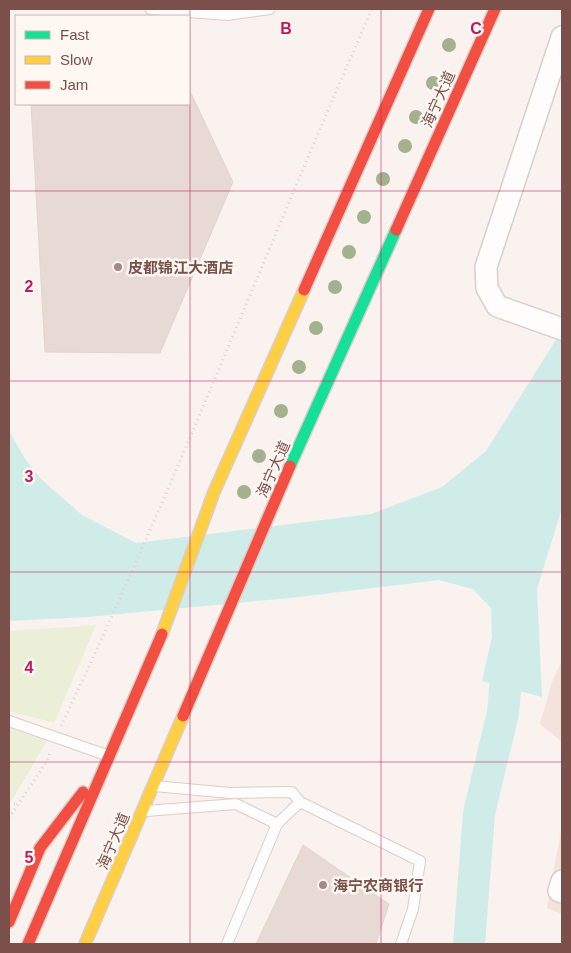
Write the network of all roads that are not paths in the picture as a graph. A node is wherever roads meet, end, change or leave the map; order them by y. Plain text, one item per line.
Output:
1 (150, 9) edge
2 (270, 9) edge
3 (429, 9) edge
4 (495, 9) edge
5 (562, 37) edge
6 (556, 327) edge
7 (9, 720) edge
8 (110, 756) junction
9 (154, 786) junction
10 (300, 802) junction
11 (142, 812) junction
12 (277, 824) junction
13 (562, 881) edge
14 (562, 892) edge
15 (9, 922) edge
16 (28, 944) edge
17 (85, 944) edge
18 (227, 944) edge
19 (401, 944) edge

1 - 2 lane
3 - 8 highway
4 - 9 highway, 海宁大道
5 - 6 street
7 - 8 lane
8 - 15 highway
8 - 16 highway
9 - 10 lane
9 - 11 highway, 海宁大道
10 - 12 lane
10 - 19 lane
11 - 12 lane
11 - 17 highway, 海宁大道
12 - 18 lane
13 - 14 street

